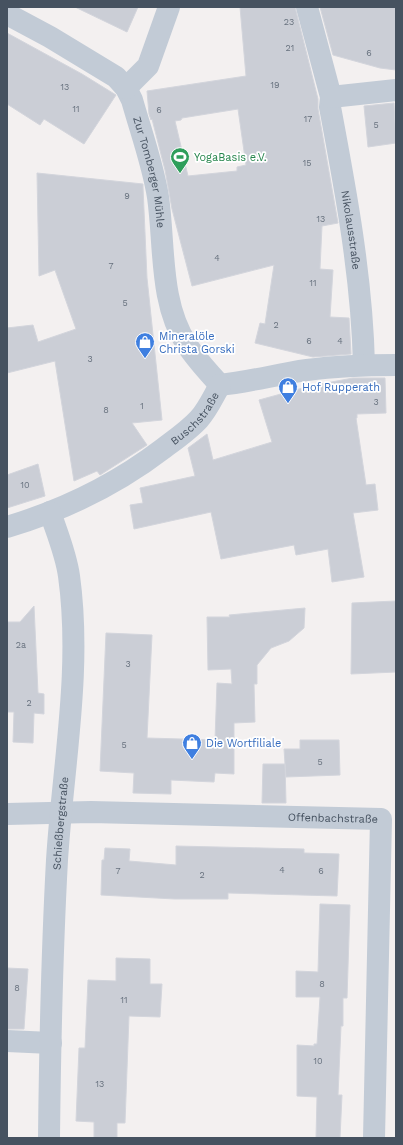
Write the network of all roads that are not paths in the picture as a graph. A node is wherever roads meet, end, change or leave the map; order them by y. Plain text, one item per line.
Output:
1 (169, 7) edge
2 (306, 7) edge
3 (7, 14) edge
4 (126, 88) junction
5 (396, 90) edge
6 (331, 97) junction
7 (364, 365) junction
8 (396, 365) edge
9 (220, 385) junction
10 (50, 512) junction
11 (7, 527) edge
12 (7, 814) edge
13 (62, 814) junction
14 (7, 1041) edge
15 (50, 1043) junction
16 (48, 1138) edge
17 (374, 1138) edge

1 - 4 street
2 - 6 street, Nikolausstraße
3 - 4 street, Zur Tomberger Mühle
4 - 9 street, Zur Tomberger Mühle
5 - 6 street
6 - 7 street, Nikolausstraße
7 - 8 street, Buschstraße
7 - 9 street, Buschstraße
9 - 10 street, Buschstraße
10 - 11 street, Buschstraße
10 - 13 street, Schießbergstraße
12 - 13 street
13 - 15 street, Schießbergstraße
13 - 17 street, Offenbachstraße
14 - 15 street
15 - 16 street, Schießbergstraße

